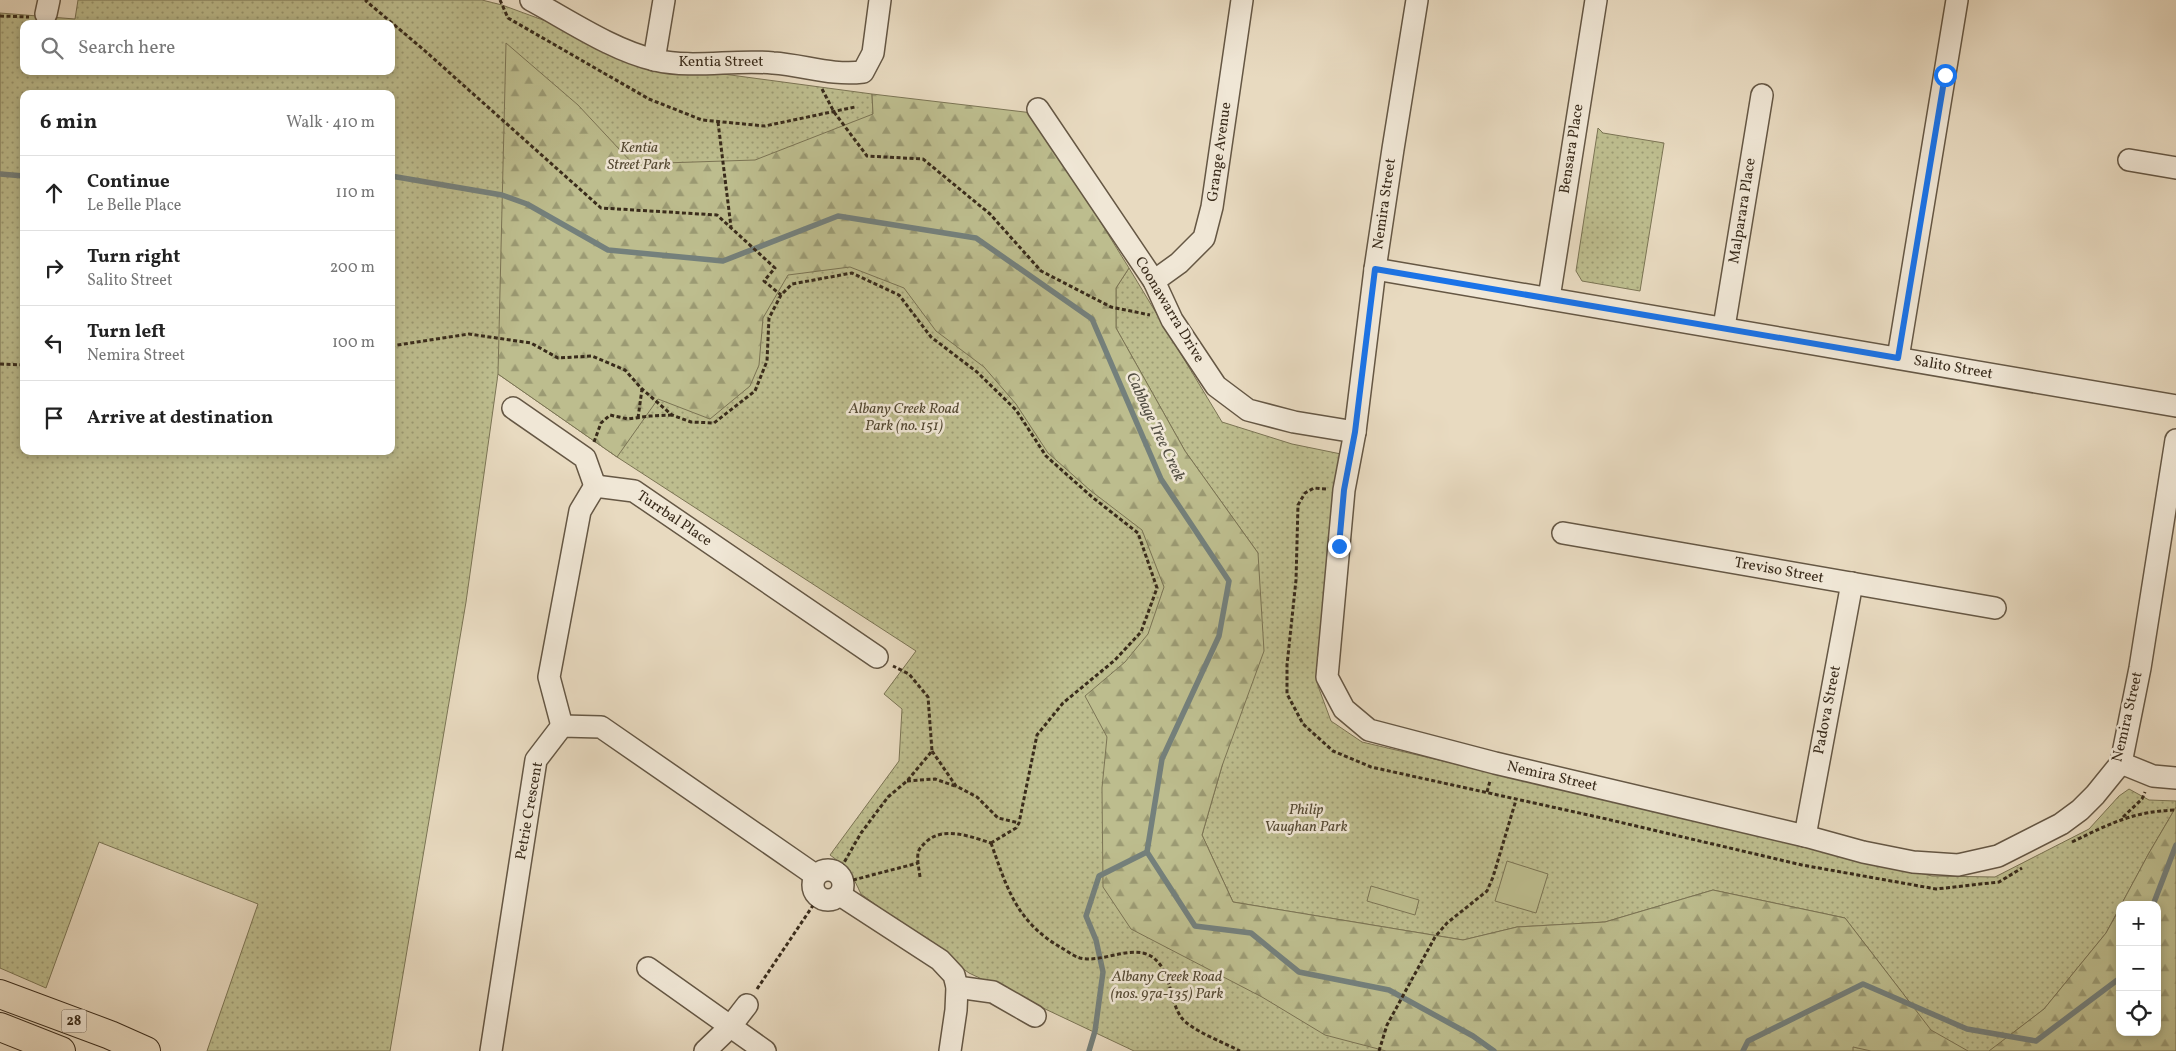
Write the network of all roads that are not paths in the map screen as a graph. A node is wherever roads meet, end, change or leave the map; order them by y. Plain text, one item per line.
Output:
1 (531, 0) edge
2 (664, 0) edge
3 (880, 0) edge
4 (1242, 0) edge
5 (1417, 0) edge
6 (1596, 0) edge
7 (1957, 0) edge
8 (654, 60) junction
9 (1762, 95) dead end
10 (1038, 110) dead end
11 (2129, 160) dead end
12 (2176, 168) edge
13 (1375, 269) junction
14 (1154, 280) junction
15 (1548, 298) junction
16 (1724, 328) junction
17 (1898, 358) junction
18 (2176, 406) edge
19 (512, 408) dead end
20 (1355, 432) junction
21 (2176, 440) edge
22 (595, 486) junction
23 (1563, 533) dead end
24 (1852, 583) junction
25 (1995, 608) dead end
26 (877, 657) road end
27 (562, 726) junction
28 (2121, 763) junction
29 (2176, 778) edge
30 (1805, 836) junction
31 (815, 875) junction
32 (840, 884) junction
33 (648, 968) dead end
34 (957, 987) junction
35 (0, 994) edge
36 (747, 1005) road end
37 (1036, 1016) dead end
38 (0, 1027) edge
39 (730, 1027) junction
40 (60, 1051) edge
41 (146, 1051) edge
42 (491, 1051) edge
43 (705, 1051) edge
44 (722, 1051) edge
45 (764, 1051) edge
46 (950, 1051) edge

1 - 8 street, Kentia Street
2 - 8 street
3 - 8 street, Kentia Street
4 - 14 street, Grange Avenue
5 - 13 street, Nemira Street
6 - 15 street, Bensara Place
7 - 17 street
9 - 16 street, Malparara Place
10 - 14 street, Coonawarra Drive
11 - 12 street
13 - 15 street, Salito Street
13 - 20 street, Nemira Street
14 - 20 street, Coonawarra Drive
15 - 16 street, Salito Street
16 - 17 street, Salito Street
17 - 18 street, Salito Street
19 - 22 street
20 - 30 street, Nemira Street
21 - 28 street, Nemira Street
22 - 26 street, Turrbal Place
22 - 27 street
23 - 24 street, Treviso Street
24 - 25 street, Treviso Street
24 - 30 street, Padova Street
27 - 31 street
27 - 42 street, Petrie Crescent
28 - 29 street
28 - 30 street, Nemira Street
31 - 32 street
31 - 32 street
32 - 34 street
33 - 39 street
34 - 37 street
34 - 46 street
35 - 41 main road, 28
36 - 39 street
38 - 40 main road, 28
39 - 43 street
39 - 44 street
39 - 45 street

